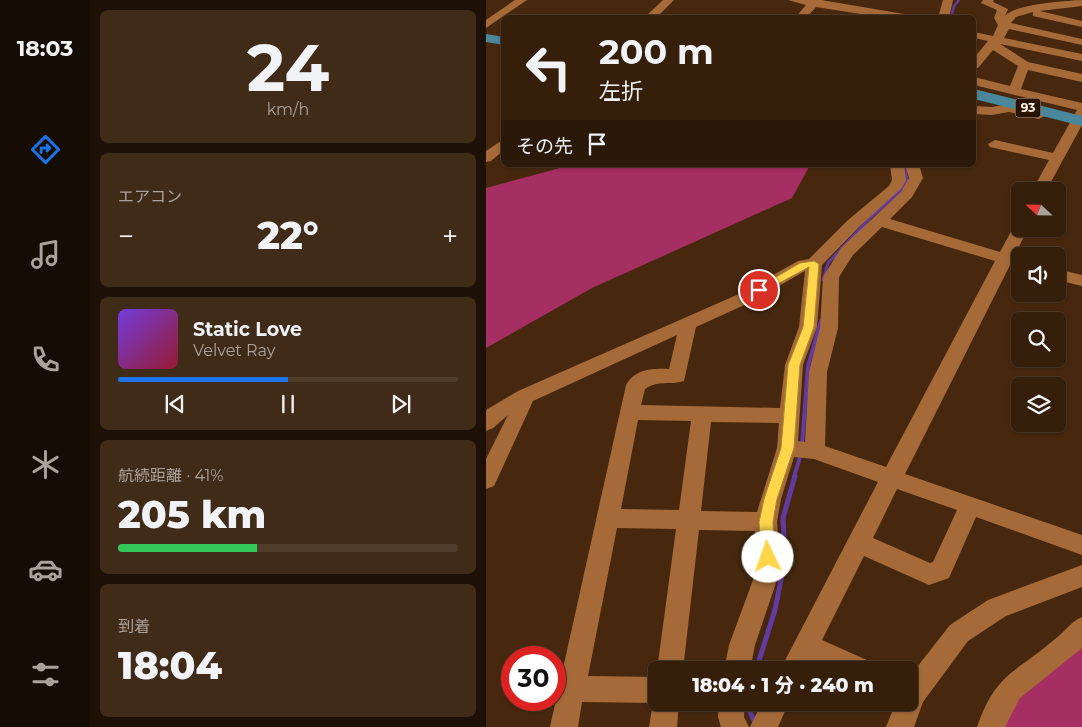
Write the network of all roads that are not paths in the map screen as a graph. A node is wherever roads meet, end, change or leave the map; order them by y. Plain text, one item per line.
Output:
1 (522, 0) edge
2 (669, 0) edge
3 (793, 0) edge
4 (948, 0) edge
5 (814, 2) edge
6 (997, 5) edge
7 (1079, 5) edge
8 (1024, 12) junction
9 (652, 15) edge
10 (803, 15) edge
11 (892, 15) edge
12 (944, 15) edge
13 (1082, 24) edge
14 (486, 25) edge
15 (1004, 25) junction
16 (976, 36) edge
17 (486, 38) edge
18 (501, 40) edge
19 (994, 42) junction
20 (1082, 42) edge
21 (1082, 58) edge
22 (976, 63) edge
23 (1022, 70) junction
24 (1082, 78) edge
25 (976, 83) edge
26 (1014, 91) junction
27 (987, 93) edge
28 (1065, 103) junction
29 (976, 110) edge
30 (1079, 117) edge
31 (995, 144) dead end
32 (498, 146) edge
33 (486, 158) edge
34 (1056, 158) junction
35 (897, 167) edge
36 (913, 167) edge
37 (1044, 182) edge
38 (878, 221) junction
39 (1011, 260) edge
40 (1011, 262) edge
41 (814, 264) junction
42 (1066, 277) edge
43 (1082, 281) edge
44 (687, 323) junction
45 (525, 396) junction
46 (630, 412) junction
47 (702, 415) junction
48 (790, 416) junction
49 (486, 423) edge
50 (801, 449) junction
51 (892, 478) junction
52 (486, 480) edge
53 (970, 506) junction
54 (609, 518) junction
55 (689, 520) junction
56 (766, 522) junction
57 (859, 543) junction
58 (1082, 545) edge
59 (1082, 576) edge
60 (1082, 629) edge
61 (806, 645) junction
62 (671, 661) edge
63 (739, 661) edge
64 (798, 661) edge
65 (841, 661) edge
66 (918, 687) edge
67 (572, 689) junction
68 (648, 690) edge
69 (665, 711) edge
70 (731, 711) edge
71 (905, 711) edge
72 (564, 727) edge
73 (663, 727) edge
74 (735, 727) edge
75 (900, 727) edge
76 (992, 727) edge

1 - 14 street
2 - 9 street
3 - 5 street
4 - 12 street
5 - 10 street
5 - 11 street
6 - 15 street
7 - 8 street
8 - 13 street
8 - 15 street
15 - 19 street
15 - 20 street
16 - 19 street
17 - 18 main road
19 - 21 street
19 - 22 street
19 - 23 street
23 - 24 street
23 - 26 street
23 - 28 street
25 - 27 street
26 - 27 street
26 - 28 street
27 - 30 main road, 93
28 - 30 street
29 - 30 street
30 - 34 street
31 - 34 street
32 - 33 street
34 - 37 street
35 - 41 street
36 - 38 street
38 - 39 street
38 - 50 street
40 - 51 street
41 - 44 street
41 - 48 street
42 - 43 street
44 - 45 street
44 - 46 street
45 - 49 street
45 - 52 street
46 - 47 street
46 - 54 street
47 - 48 street
47 - 55 street
48 - 50 street
50 - 51 street
50 - 56 street
51 - 53 street
51 - 57 street
53 - 57 street
53 - 58 street
54 - 55 street
54 - 67 street
55 - 56 street
55 - 62 street
56 - 63 street
57 - 61 street
59 - 66 street
60 - 76 street
61 - 64 street
61 - 65 street
67 - 68 street
67 - 72 street
69 - 73 street
70 - 74 street
71 - 75 street

